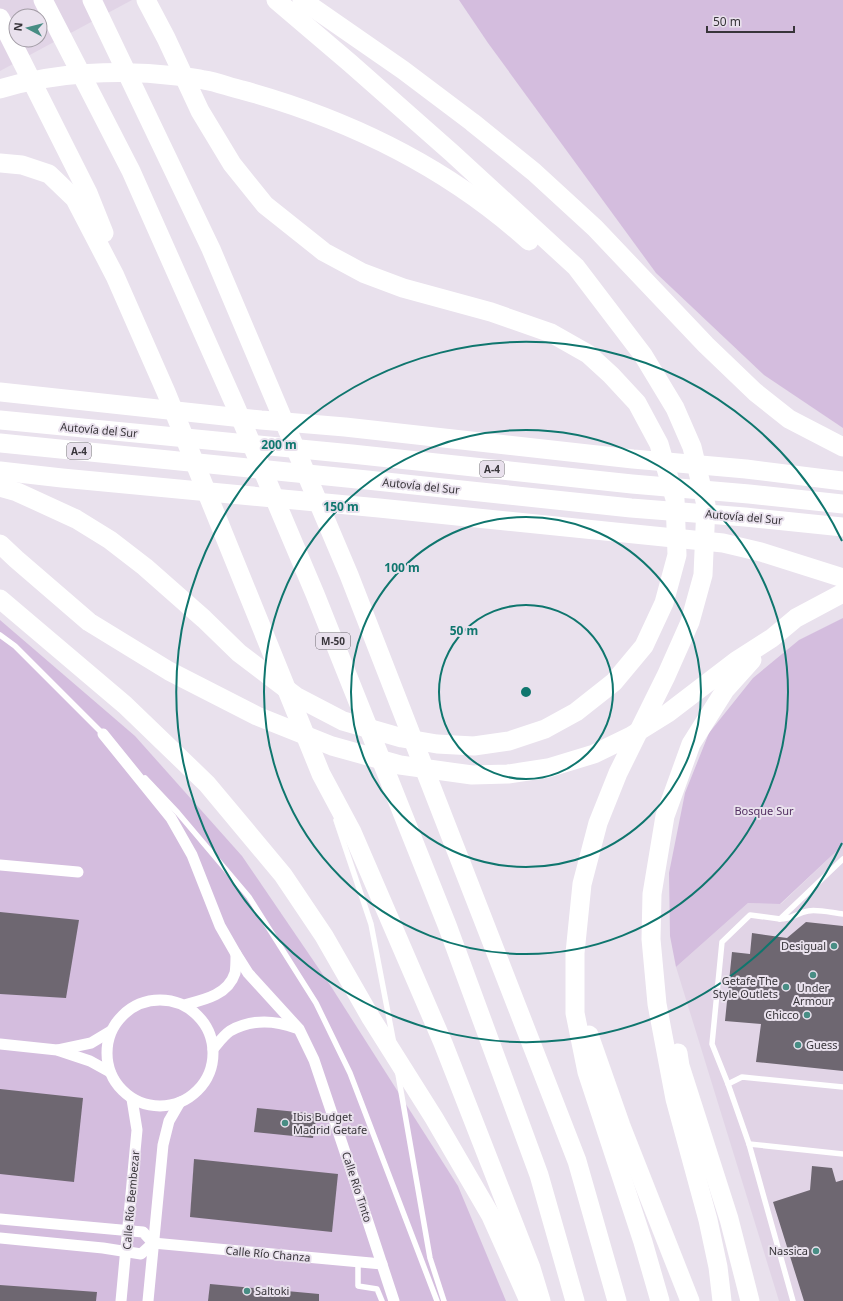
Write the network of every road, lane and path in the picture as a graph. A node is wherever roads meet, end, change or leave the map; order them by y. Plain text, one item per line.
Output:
1 (43, 0) edge
2 (92, 0) edge
3 (146, 0) edge
4 (276, 0) edge
5 (302, 0) edge
6 (0, 18) edge
7 (7, 87) edge
8 (0, 163) edge
9 (643, 355) junction
10 (0, 382) edge
11 (0, 392) edge
12 (166, 392) junction
13 (73, 400) junction
14 (0, 420) edge
15 (0, 443) edge
16 (843, 447) edge
17 (0, 471) edge
18 (843, 481) edge
19 (0, 487) edge
20 (843, 504) edge
21 (843, 527) edge
22 (0, 544) edge
23 (843, 578) edge
24 (843, 593) edge
25 (0, 599) edge
26 (0, 635) edge
27 (772, 638) junction
28 (103, 734) junction
29 (321, 774) junction
30 (843, 859) edge
31 (0, 865) edge
32 (78, 872) dead end
33 (652, 894) junction
34 (843, 914) edge
35 (780, 919) junction
36 (575, 953) junction
37 (236, 954) junction
38 (184, 1005) junction
39 (299, 1029) junction
40 (111, 1031) junction
41 (0, 1044) edge
42 (213, 1049) junction
43 (57, 1050) junction
44 (110, 1072) junction
45 (728, 1084) junction
46 (843, 1087) edge
47 (132, 1098) junction
48 (180, 1102) junction
49 (749, 1144) junction
50 (843, 1154) edge
51 (0, 1219) edge
52 (129, 1231) junction
53 (0, 1238) edge
54 (153, 1243) junction
55 (126, 1252) junction
56 (358, 1262) junction
57 (382, 1264) junction
58 (121, 1301) edge
59 (148, 1301) edge
60 (382, 1301) edge
61 (394, 1301) edge
62 (437, 1301) edge
63 (444, 1301) edge
64 (529, 1301) edge
65 (541, 1301) edge
66 (575, 1301) edge
67 (617, 1301) edge
68 (660, 1301) edge
69 (690, 1301) edge
70 (722, 1301) edge
71 (750, 1301) edge
72 (793, 1301) edge

1 - 66 highway, M-50
2 - 67 highway
3 - 19 highway
4 - 9 highway
5 - 16 highway
6 - 12 highway
7 - 9 highway
8 - 12 highway
9 - 36 highway
10 - 13 highway
11 - 13 highway
12 - 29 highway
13 - 18 highway
14 - 20 highway, Autovía del Sur / A-4
15 - 21 highway, Autovía del Sur / A-4
17 - 23 highway
22 - 27 highway
24 - 27 highway
25 - 64 highway
26 - 28 lane
27 - 33 highway
28 - 37 street, Calle Río Tinto
28 - 62 lane
29 - 63 lane
29 - 65 highway
30 - 35 lane
31 - 32 street
33 - 70 highway
33 - 71 highway
34 - 35 lane
35 - 45 lane
36 - 68 highway
36 - 69 highway
37 - 38 street
37 - 39 street, Calle Río Tinto
38 - 40 street
38 - 42 street
39 - 42 street
39 - 57 street, Calle Río Tinto
40 - 43 street
40 - 44 street
41 - 43 street
42 - 48 street
43 - 44 street
44 - 47 street
45 - 46 lane
45 - 49 lane
47 - 48 street
47 - 52 street, Calle Río Bembezar
48 - 54 street
49 - 50 lane
49 - 72 lane
51 - 52 street
52 - 54 street
52 - 55 street, Calle Río Bembezar
53 - 55 street
54 - 55 street
54 - 56 street, Calle Río Chanza
54 - 59 street
55 - 58 street, Calle Río Bembezar
56 - 57 street, Calle Río Chanza
56 - 60 lane
57 - 61 street, Calle Río Tinto

